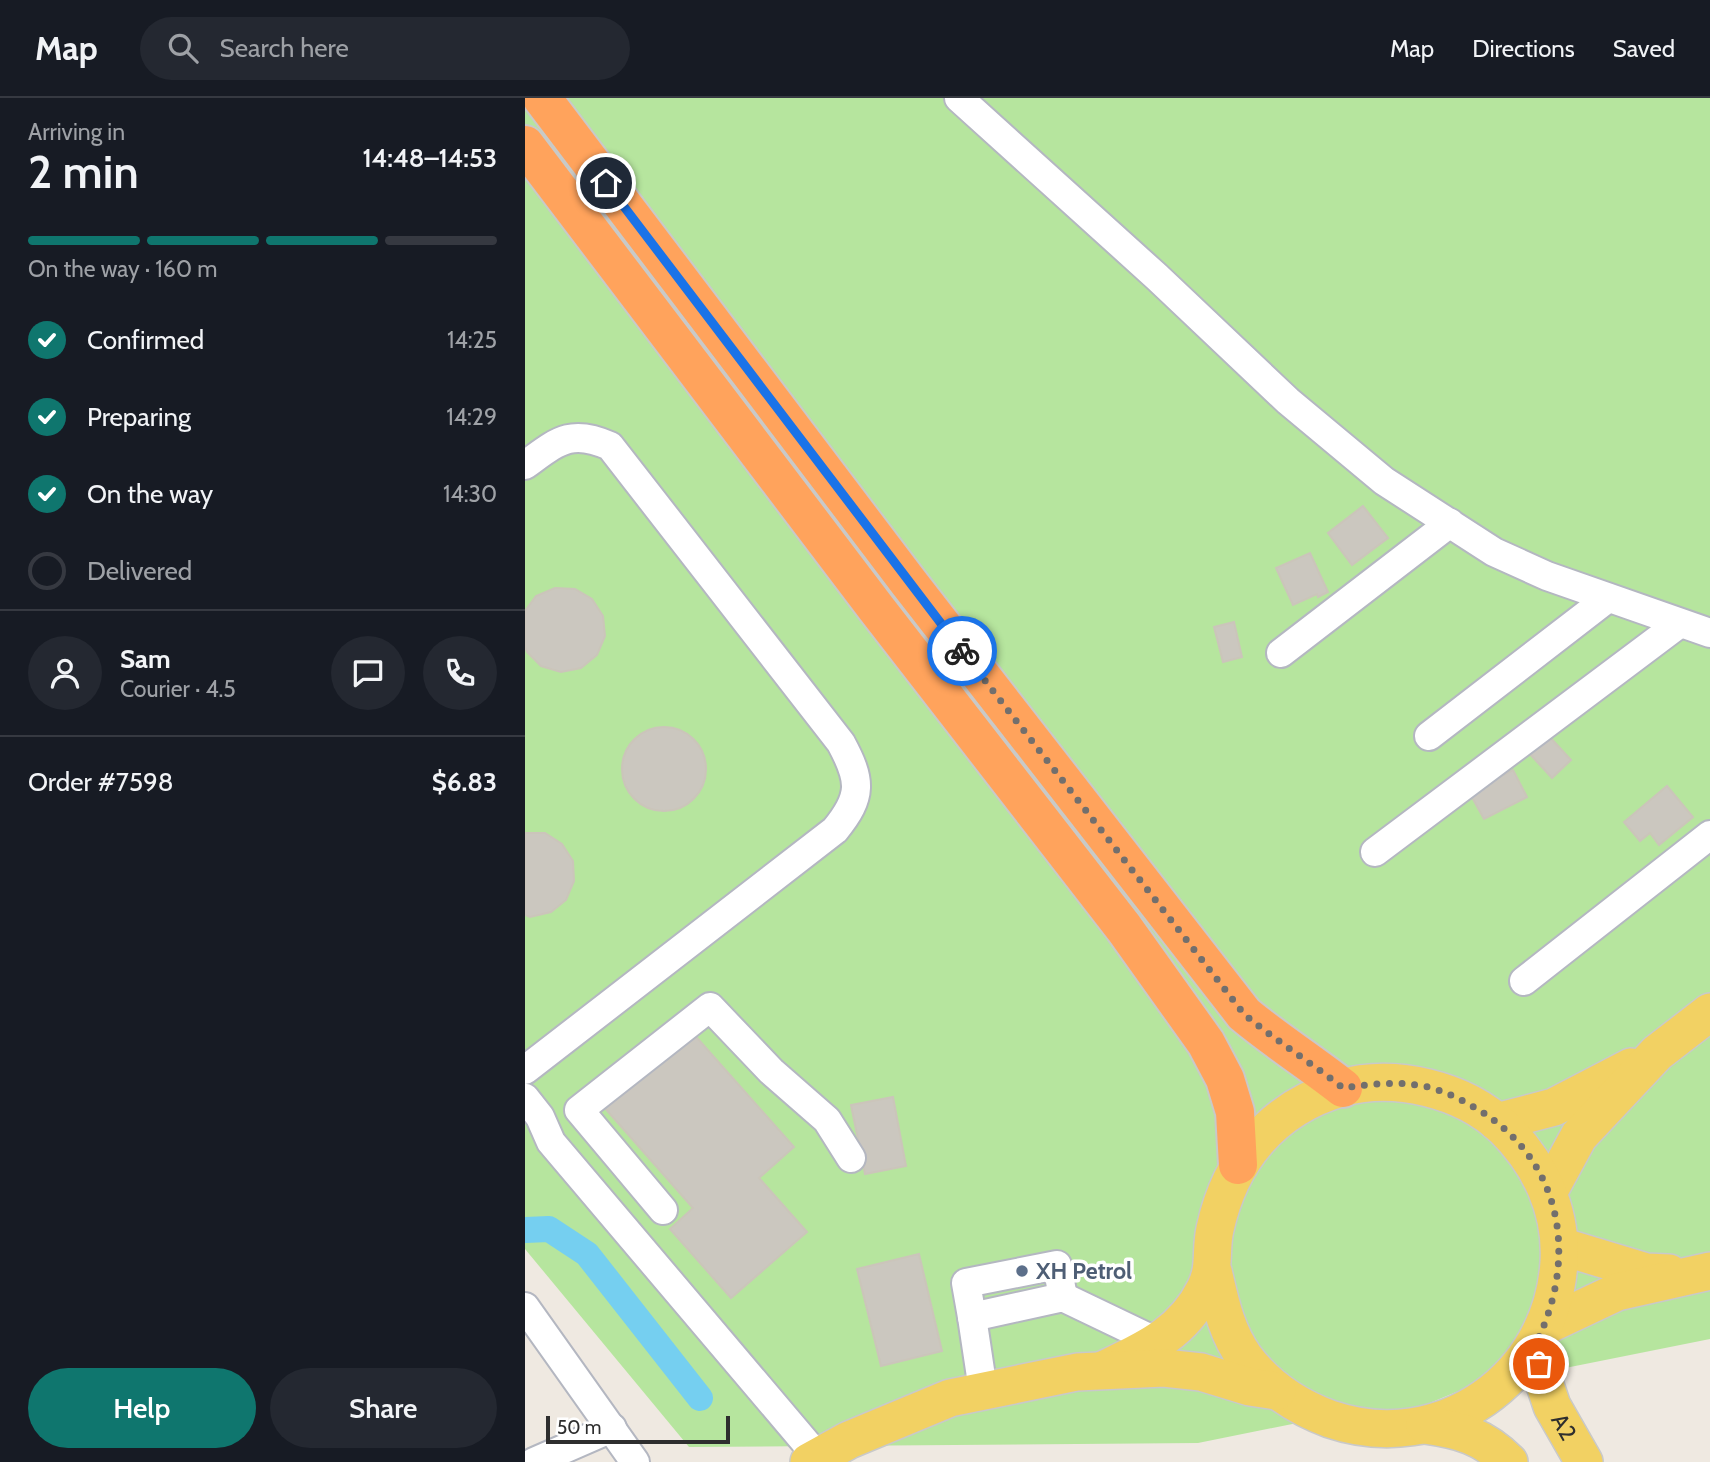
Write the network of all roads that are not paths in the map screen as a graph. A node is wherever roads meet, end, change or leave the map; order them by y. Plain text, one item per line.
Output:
1 (542, 98) edge
2 (959, 98) edge
3 (525, 145) edge
4 (525, 465) edge
5 (1450, 523) junction
6 (1608, 598) junction
7 (1680, 622) junction
8 (1710, 633) edge
9 (1281, 653) dead end
10 (1429, 736) dead end
11 (1710, 835) edge
12 (1375, 852) dead end
13 (1524, 981) dead end
14 (1710, 1012) edge
15 (1657, 1053) junction
16 (525, 1070) edge
17 (1343, 1088) junction
18 (525, 1098) edge
19 (1497, 1122) junction
20 (607, 1144) junction
21 (851, 1158) dead end
22 (1238, 1166) junction
23 (575, 1171) junction
24 (1548, 1192) junction
25 (663, 1210) dead end
26 (1560, 1246) junction
27 (1213, 1271) junction
28 (1700, 1273) edge
29 (525, 1307) edge
30 (1539, 1337) junction
31 (1159, 1343) junction
32 (1105, 1369) junction
33 (983, 1390) junction
34 (1277, 1391) junction
35 (1425, 1425) junction
36 (612, 1428) junction
37 (814, 1460) edge
38 (534, 1462) edge
39 (635, 1462) edge
40 (1509, 1462) edge
41 (1584, 1462) edge

1 - 17 highway
2 - 5 street
3 - 22 highway
4 - 16 street
5 - 6 street
5 - 9 street
6 - 7 street
6 - 10 street
7 - 8 street
7 - 12 street
11 - 13 street
14 - 15 main road
15 - 19 main road
15 - 24 main road
17 - 19 main road
17 - 22 main road
18 - 23 street
19 - 24 main road
20 - 21 street
20 - 23 street
20 - 25 street
22 - 27 main road
23 - 37 street
24 - 26 main road
26 - 28 main road
26 - 30 main road
27 - 31 main road
27 - 34 main road
28 - 30 main road
29 - 36 street
30 - 35 main road
30 - 41 main road, A2
31 - 32 main road
31 - 33 street
32 - 33 main road
32 - 34 main road
33 - 37 main road
34 - 35 main road
35 - 40 main road
36 - 38 street
36 - 39 street

